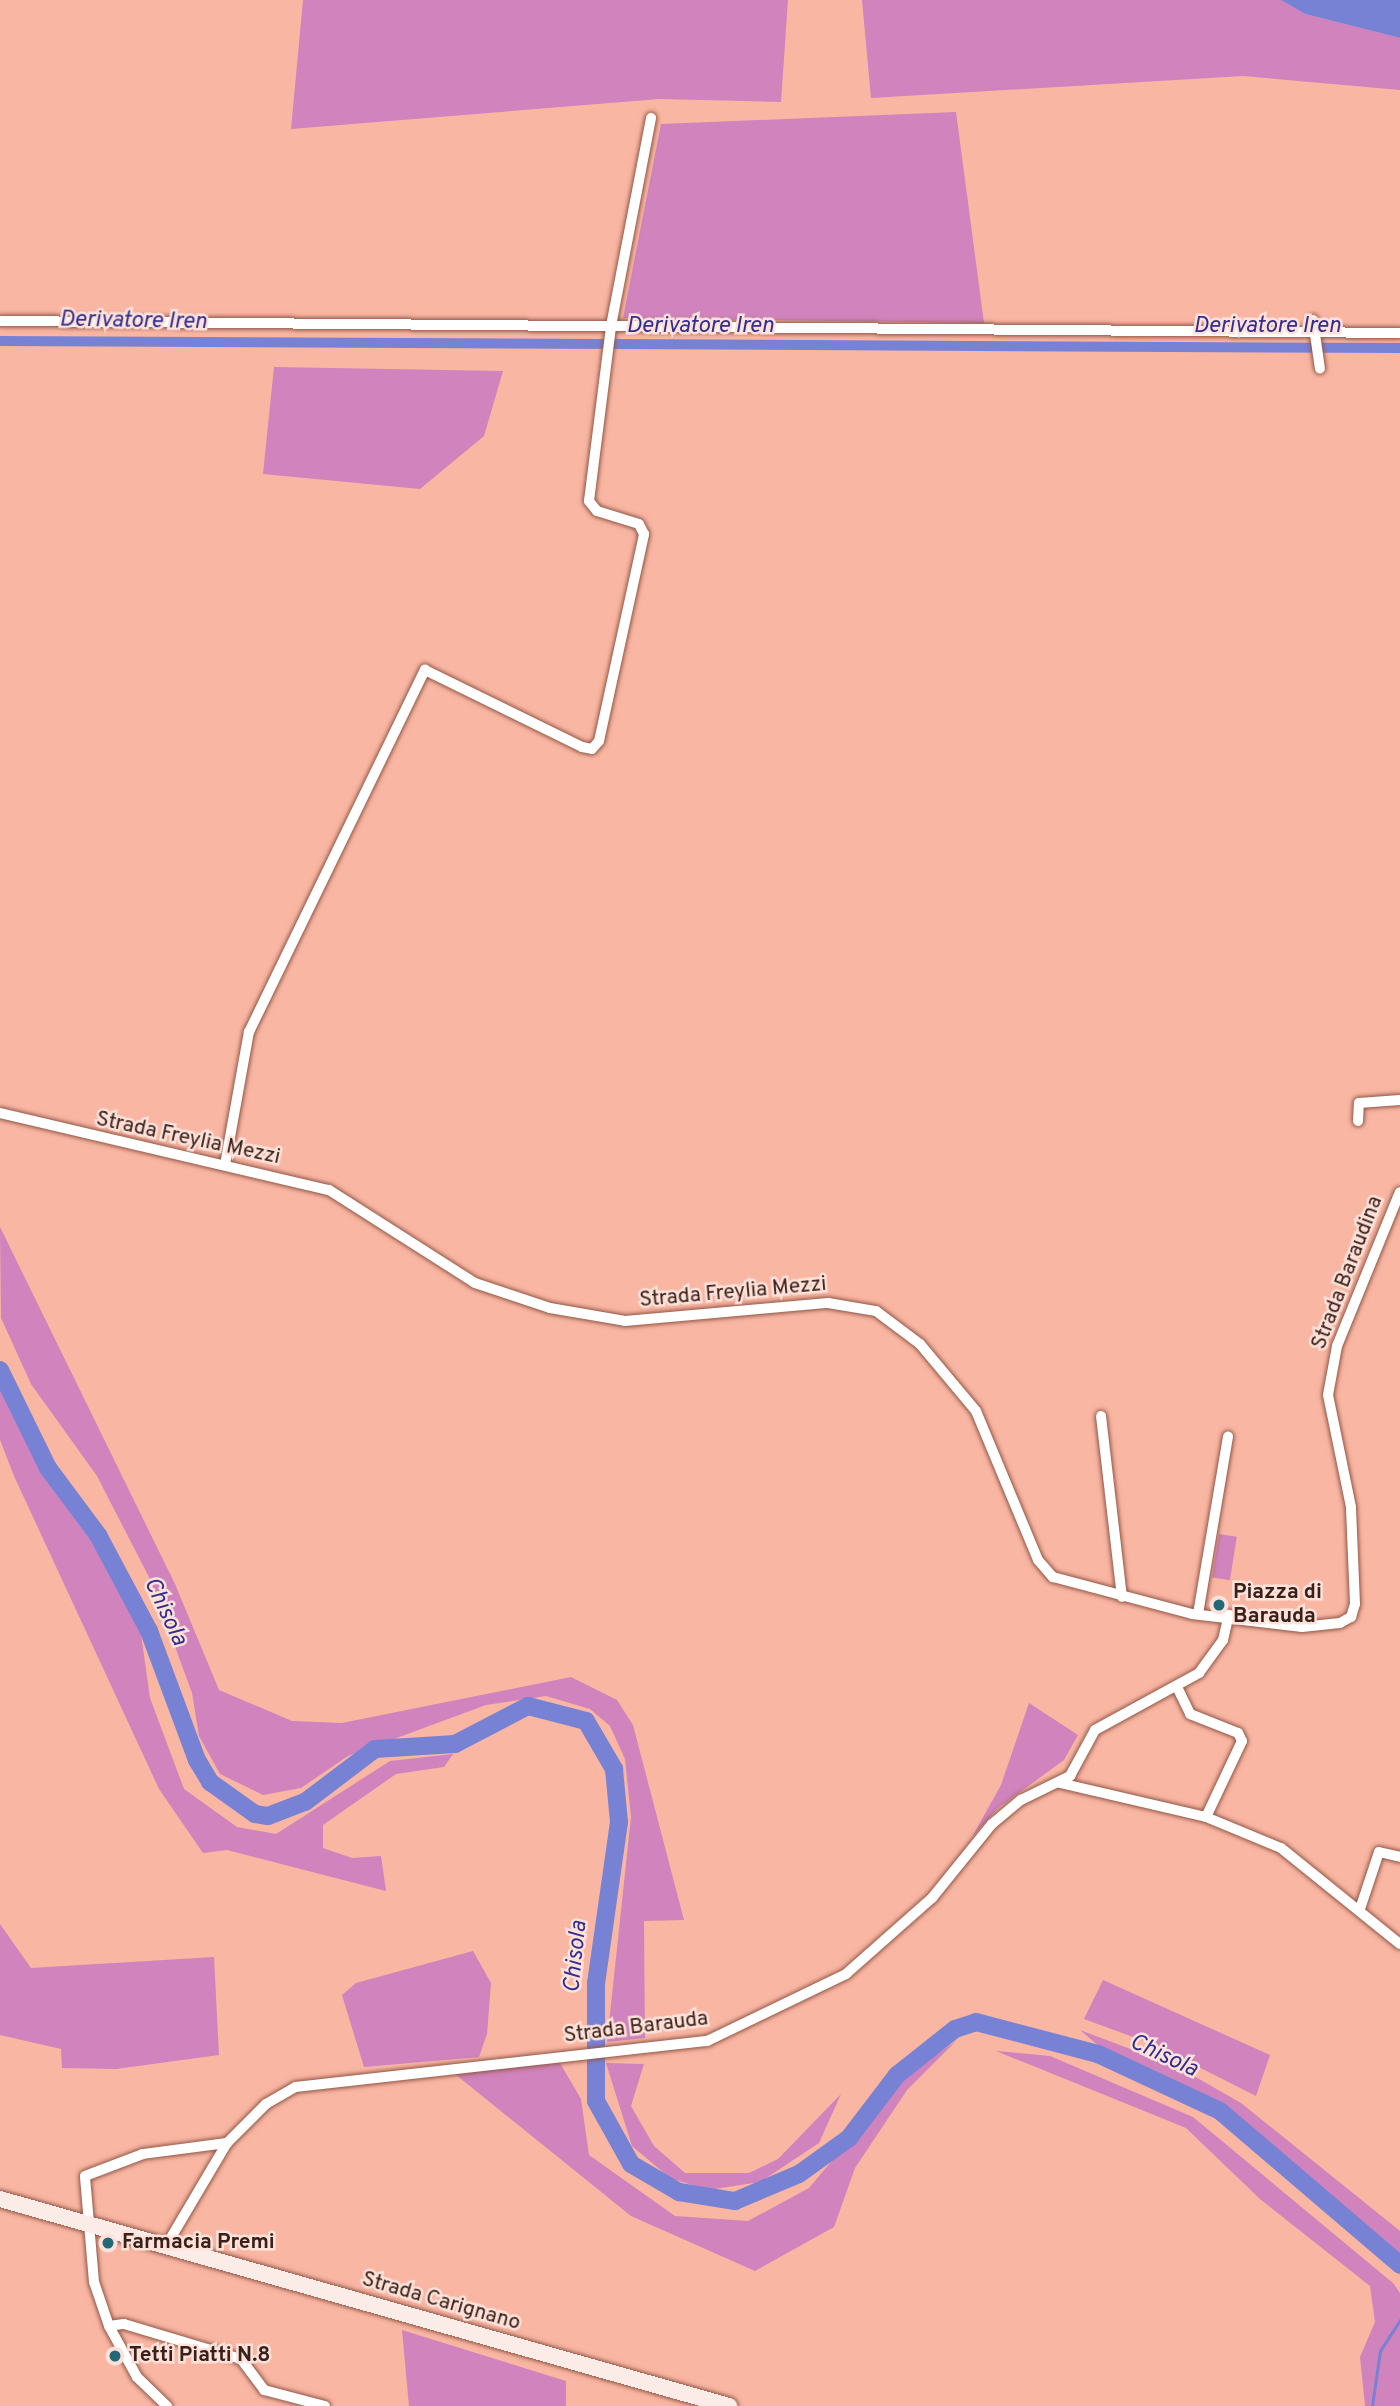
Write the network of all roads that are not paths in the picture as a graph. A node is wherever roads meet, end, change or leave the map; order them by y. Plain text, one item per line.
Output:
1 (651, 118) dead end
2 (1313, 320) dead end
3 (0, 321) edge
4 (611, 326) junction
5 (1400, 333) edge
6 (1319, 334) junction
7 (1321, 369) dead end
8 (1400, 1100) edge
9 (0, 1113) edge
10 (1358, 1121) dead end
11 (225, 1165) junction
12 (1400, 1192) edge
13 (1101, 1416) dead end
14 (1228, 1437) dead end
15 (1122, 1597) junction
16 (1198, 1614) junction
17 (1229, 1615) junction
18 (1178, 1689) junction
19 (1060, 1783) junction
20 (1206, 1817) junction
21 (1400, 1857) edge
22 (1360, 1909) junction
23 (1400, 1944) edge
24 (227, 2143) junction
25 (0, 2199) edge
26 (87, 2224) junction
27 (166, 2246) junction
28 (109, 2326) junction
29 (710, 2403) edge
30 (167, 2406) edge
31 (325, 2406) edge
32 (729, 2406) edge

1 - 4 street
2 - 6 street
3 - 4 street
4 - 6 street
4 - 11 street
5 - 6 street
6 - 7 street
8 - 10 street
9 - 11 street, Strada Freylia Mezzi
11 - 15 street, Strada Freylia Mezzi
12 - 17 street, Strada Baraudina
13 - 15 street
14 - 16 street
15 - 16 street, Strada Freylia Mezzi
16 - 17 street, Strada Freylia Mezzi
17 - 18 street
18 - 19 street
18 - 20 street
19 - 20 street
19 - 24 street, Strada Barauda
20 - 22 street
21 - 22 street
22 - 23 street
24 - 26 street
24 - 27 street, Strada Barauda
25 - 26 main road
26 - 27 main road, Strada Carignano
26 - 28 street
27 - 29 main road, Strada Carignano
28 - 30 street
28 - 31 street
29 - 32 main road, Strada Carignano

